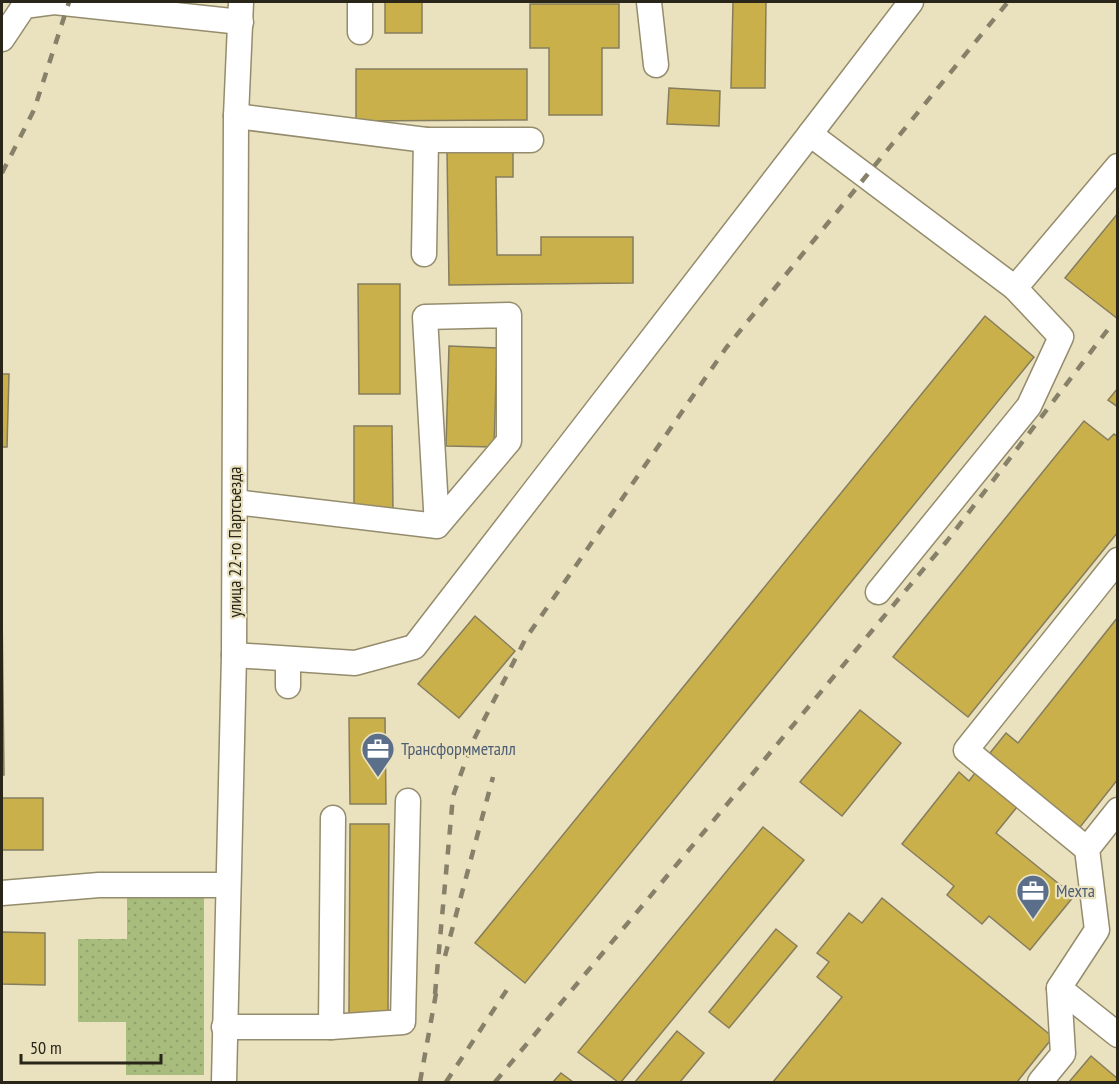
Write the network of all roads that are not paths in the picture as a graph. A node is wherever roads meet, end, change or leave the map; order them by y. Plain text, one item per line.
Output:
1 (54, 2) edge
2 (360, 2) edge
3 (649, 2) edge
4 (911, 2) edge
5 (241, 12) edge
6 (360, 32) dead end
7 (2, 39) edge
8 (656, 65) dead end
9 (236, 116) junction
10 (810, 134) junction
11 (426, 140) junction
12 (531, 140) dead end
13 (1118, 166) edge
14 (424, 254) dead end
15 (1015, 288) junction
16 (235, 502) junction
17 (437, 526) junction
18 (1118, 560) edge
19 (878, 592) dead end
20 (234, 655) junction
21 (288, 660) junction
22 (288, 686) dead end
23 (408, 801) dead end
24 (1118, 810) edge
25 (333, 818) dead end
26 (1087, 849) junction
27 (227, 885) junction
28 (2, 893) edge
29 (1059, 988) junction
30 (224, 1027) junction
31 (331, 1027) junction
32 (1118, 1035) edge
33 (224, 1083) edge
34 (1040, 1083) edge

1 - 5 street
1 - 7 street
2 - 6 street
3 - 8 street
4 - 10 street
5 - 9 street, улица 22-го Партсъезда
9 - 11 street
9 - 16 street, улица 22-го Партсъезда
10 - 15 street
10 - 21 street
11 - 12 street
11 - 14 street
13 - 15 street
15 - 19 street
16 - 17 street
16 - 20 street, улица 22-го Партсъезда
17 - 17 street
18 - 26 street
20 - 21 street
20 - 27 street, улица 22-го Партсъезда
21 - 22 street
23 - 31 street
24 - 26 street
25 - 31 street
26 - 29 street
27 - 28 street
27 - 30 street, улица 22-го Партсъезда
29 - 32 street
29 - 34 street
30 - 31 street
30 - 33 street, улица 22-го Партсъезда

